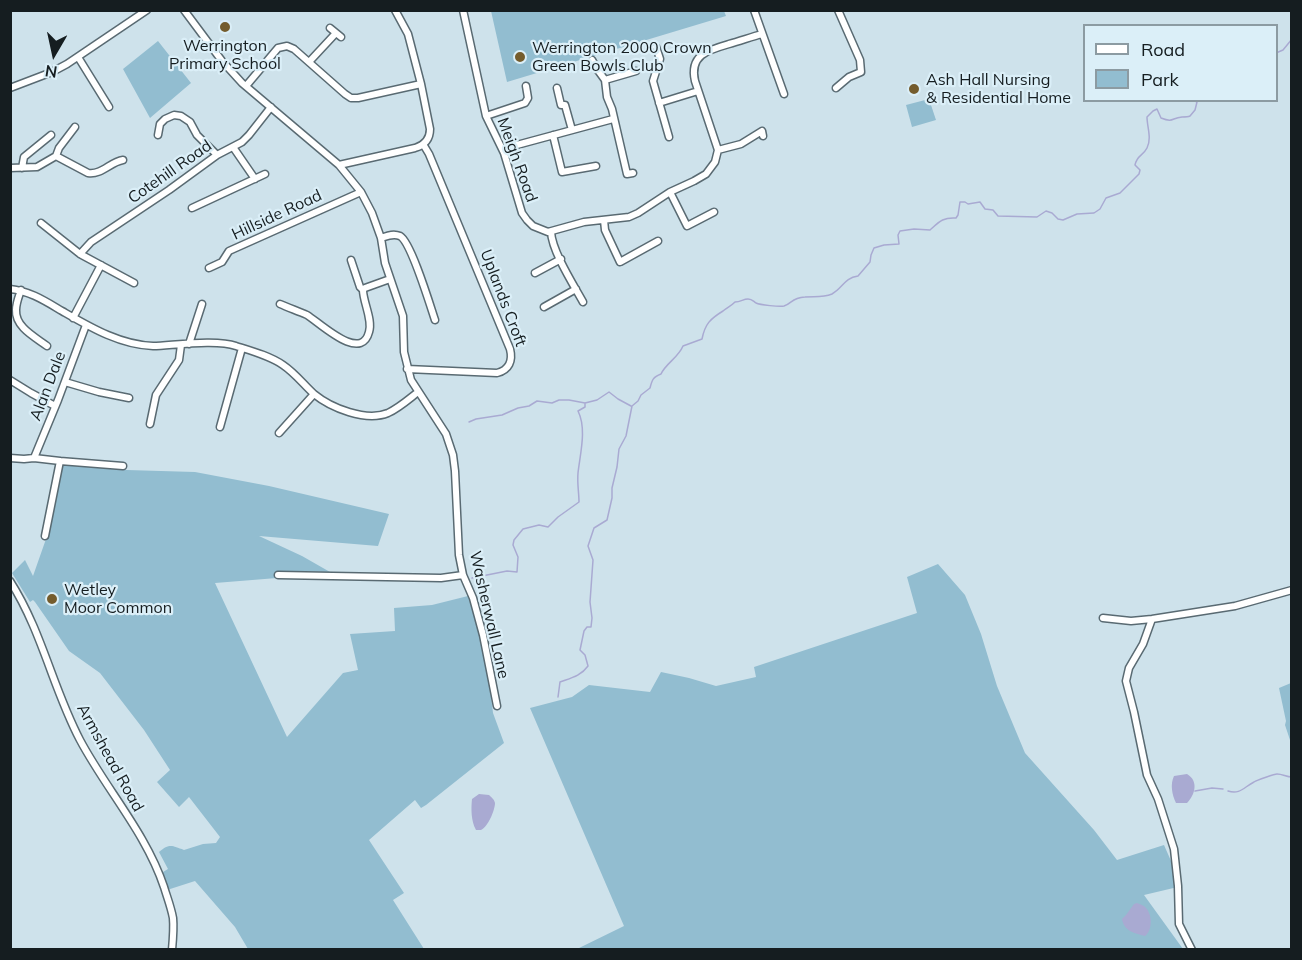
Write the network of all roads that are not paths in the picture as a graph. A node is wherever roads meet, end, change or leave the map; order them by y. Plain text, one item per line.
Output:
1 (147, 10) edge
2 (184, 10) edge
3 (395, 10) edge
4 (463, 10) edge
5 (754, 10) edge
6 (838, 10) edge
7 (336, 33) dead end
8 (762, 34) junction
9 (656, 47) dead end
10 (78, 57) junction
11 (592, 60) dead end
12 (309, 62) junction
13 (636, 71) dead end
14 (605, 80) junction
15 (421, 84) junction
16 (246, 86) junction
17 (526, 87) dead end
18 (10, 88) edge
19 (557, 88) dead end
20 (836, 88) dead end
21 (698, 91) junction
22 (784, 94) dead end
23 (659, 103) junction
24 (109, 107) dead end
25 (271, 107) junction
26 (486, 116) junction
27 (613, 119) junction
28 (157, 130) dead end
29 (572, 130) junction
30 (74, 133) dead end
31 (51, 135) dead end
32 (553, 135) junction
33 (669, 136) dead end
34 (764, 136) dead end
35 (423, 144) junction
36 (232, 147) junction
37 (502, 149) junction
38 (718, 150) junction
39 (217, 155) junction
40 (56, 156) junction
41 (120, 160) dead end
42 (339, 165) junction
43 (596, 166) dead end
44 (10, 168) edge
45 (22, 168) junction
46 (633, 173) dead end
47 (265, 174) dead end
48 (255, 179) junction
49 (361, 192) junction
50 (670, 192) junction
51 (192, 208) dead end
52 (714, 212) dead end
53 (604, 220) junction
54 (41, 223) dead end
55 (551, 232) junction
56 (381, 238) junction
57 (658, 241) dead end
58 (81, 254) junction
59 (561, 259) junction
60 (351, 260) dead end
61 (101, 266) junction
62 (209, 268) dead end
63 (535, 273) dead end
64 (390, 279) junction
65 (134, 283) dead end
66 (10, 289) edge
67 (576, 289) junction
68 (21, 290) junction
69 (363, 290) junction
70 (583, 302) dead end
71 (202, 304) dead end
72 (280, 304) dead end
73 (544, 306) dead end
74 (73, 318) junction
75 (435, 320) dead end
76 (86, 325) junction
77 (189, 344) junction
78 (181, 345) junction
79 (48, 346) dead end
80 (242, 348) junction
81 (407, 369) junction
82 (10, 380) edge
83 (65, 382) junction
84 (418, 392) junction
85 (314, 394) junction
86 (125, 400) dead end
87 (55, 406) junction
88 (153, 420) dead end
89 (220, 427) dead end
90 (279, 433) dead end
91 (10, 458) edge
92 (34, 458) junction
93 (60, 462) junction
94 (123, 466) dead end
95 (45, 536) dead end
96 (278, 574) dead end
97 (463, 575) junction
98 (10, 581) edge
99 (1292, 590) edge
100 (1103, 618) dead end
101 (1152, 619) junction
102 (497, 706) dead end
103 (172, 950) edge
104 (1192, 950) edge

1 - 10 street
2 - 16 street, Washerwall Lane
3 - 15 street
4 - 26 street, Meigh Road
5 - 8 street
6 - 20 street
7 - 12 street
8 - 21 street
8 - 22 street
9 - 23 street
10 - 18 street
10 - 24 street
11 - 14 street
12 - 15 street
12 - 16 street
13 - 14 street
14 - 27 street
15 - 35 street
16 - 25 street, Washerwall Lane
17 - 26 street
19 - 29 street
21 - 23 street
21 - 38 street
23 - 33 street
25 - 36 street, Cotehill Road
25 - 42 street, Washerwall Lane
26 - 37 street, Meigh Road
27 - 29 street
27 - 46 street
28 - 39 street
29 - 32 street
30 - 40 street
31 - 45 street
32 - 37 street
32 - 43 street
34 - 38 street
35 - 42 street
35 - 81 street, Uplands Croft
36 - 39 street, Cotehill Road
36 - 48 street
37 - 55 street, Meigh Road
38 - 50 street
39 - 58 street, Cotehill Road
40 - 41 street
40 - 45 street
42 - 49 street, Washerwall Lane
44 - 45 street
47 - 48 street
48 - 51 street
49 - 56 street, Washerwall Lane
49 - 62 street, Hillside Road
50 - 52 street
50 - 53 street
53 - 55 street
53 - 57 street
54 - 58 street
55 - 59 street
56 - 64 street, Washerwall Lane
56 - 75 street
58 - 61 street
59 - 63 street
59 - 67 street
60 - 69 street
61 - 65 street
61 - 74 street
64 - 69 street
64 - 81 street, Washerwall Lane
66 - 68 street
67 - 70 street
67 - 73 street
68 - 74 street
68 - 79 street
69 - 72 street
71 - 77 street
74 - 76 street
76 - 78 street
76 - 83 street, Alan Dale
77 - 78 street
77 - 80 street
78 - 88 street
80 - 85 street
80 - 89 street
81 - 84 street, Washerwall Lane
82 - 87 street
83 - 86 street
83 - 87 street, Alan Dale
84 - 85 street
84 - 97 street, Washerwall Lane
85 - 90 street
87 - 92 street, Alan Dale
91 - 92 street
92 - 93 street
93 - 94 street
93 - 95 street
96 - 97 street
97 - 102 street, Washerwall Lane
98 - 103 street, Armshead Road
99 - 101 street
100 - 101 street
101 - 104 street

